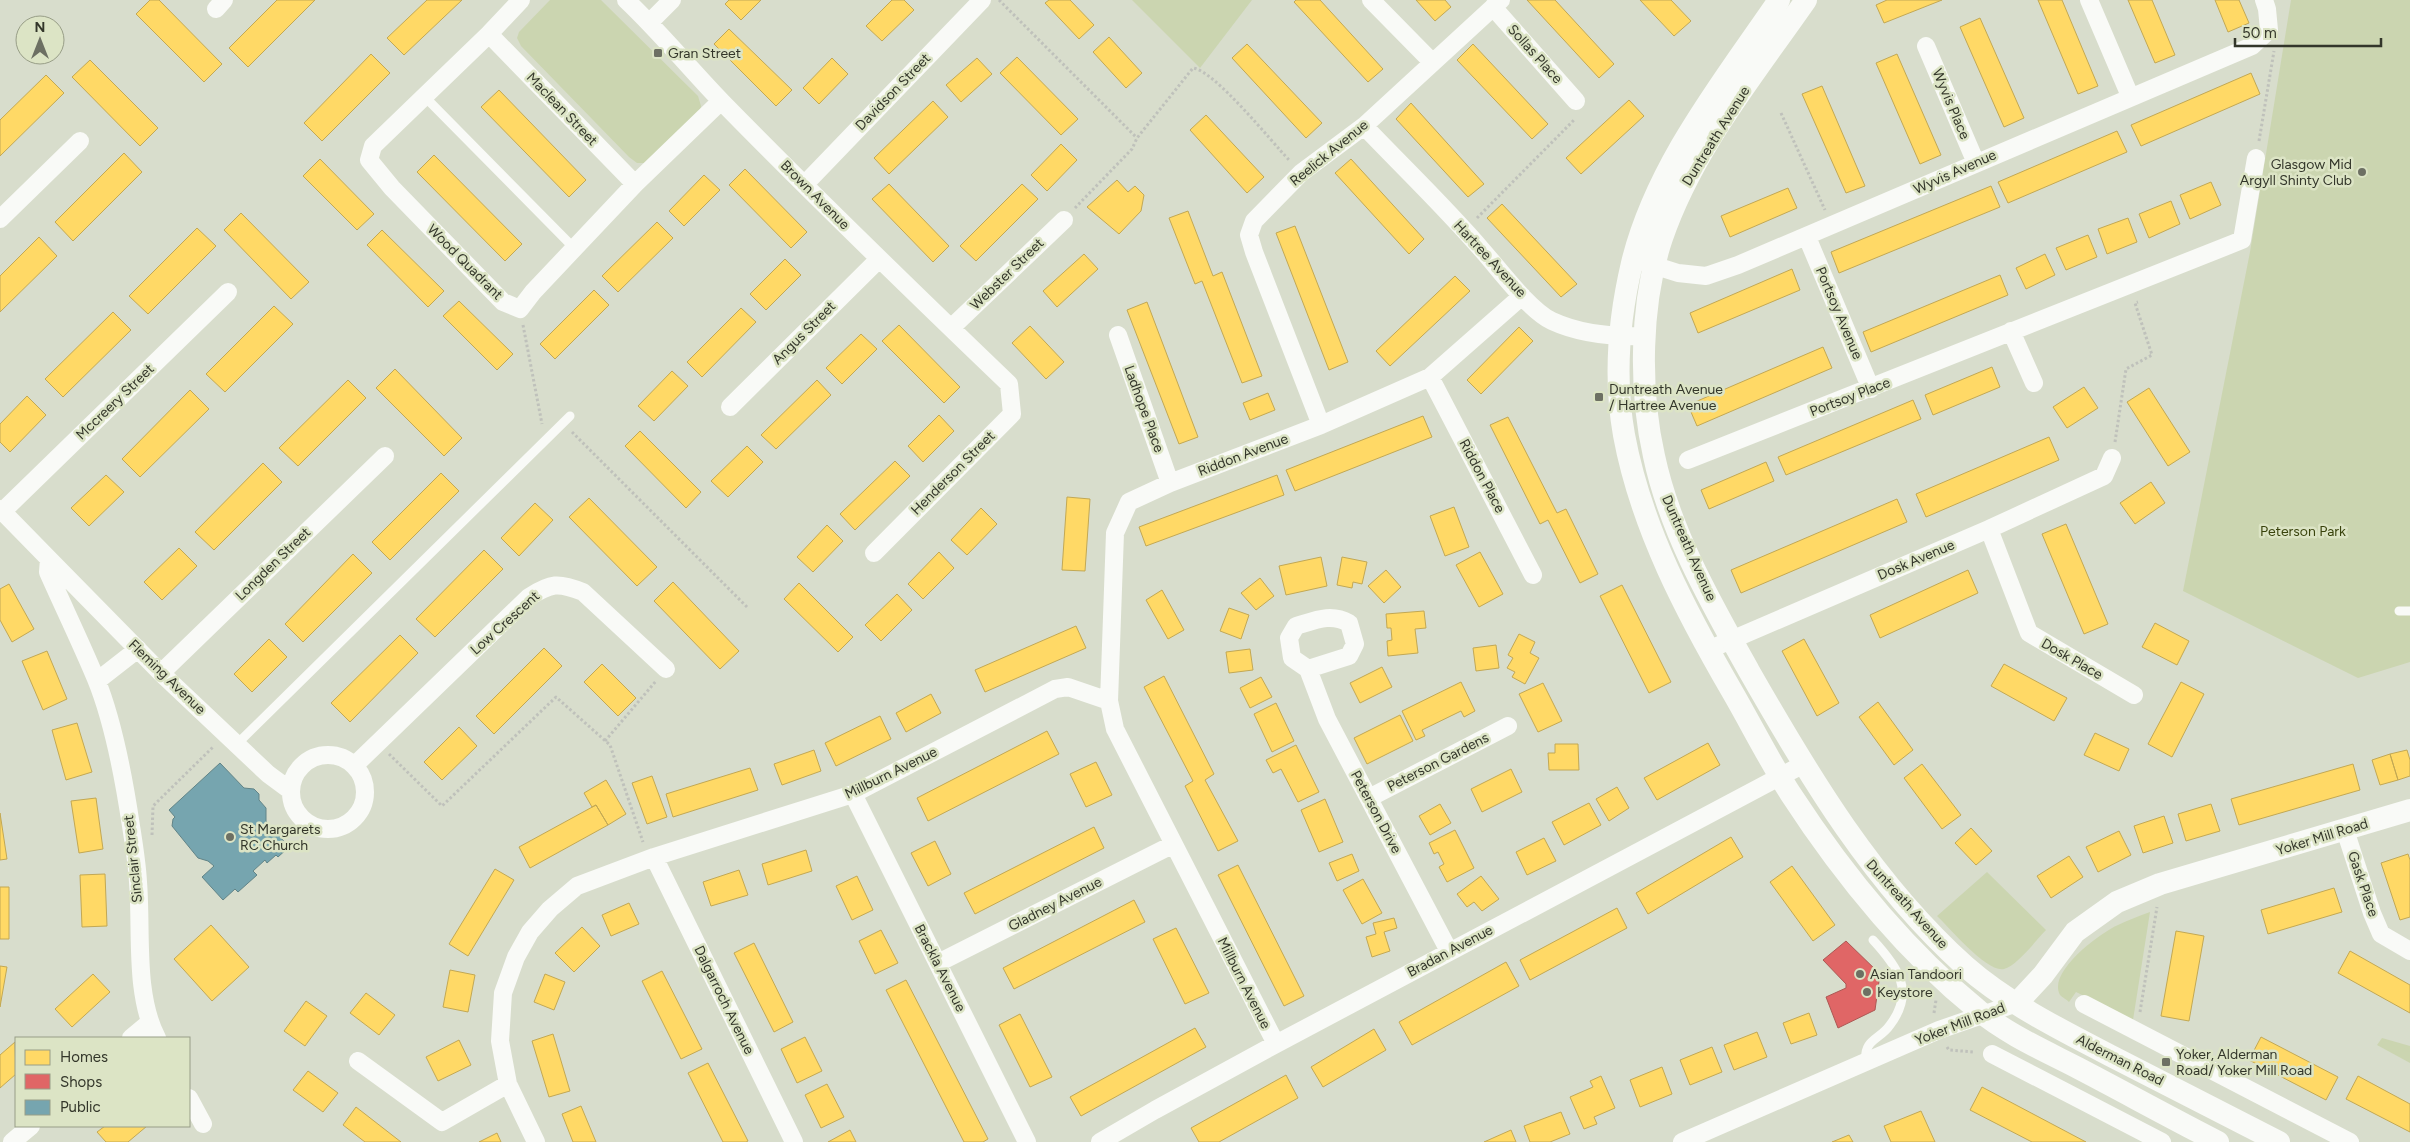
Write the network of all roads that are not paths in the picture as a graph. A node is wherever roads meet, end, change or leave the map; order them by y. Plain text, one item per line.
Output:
1 (521, 0) edge
2 (626, 0) edge
3 (672, 0) edge
4 (982, 0) edge
5 (1371, 0) edge
6 (1779, 0) edge
7 (1806, 0) edge
8 (2090, 0) edge
9 (2264, 0) edge
10 (1497, 4) edge
11 (650, 22) junction
12 (489, 34) junction
13 (1926, 46) dead end
14 (1432, 62) junction
15 (2130, 96) junction
16 (425, 97) junction
17 (721, 101) junction
18 (1576, 101) road end
19 (1364, 126) junction
20 (80, 141) dead end
21 (2256, 158) road end
22 (1976, 163) junction
23 (635, 184) junction
24 (805, 184) junction
25 (0, 219) edge
26 (1064, 220) road end
27 (1807, 237) junction
28 (574, 248) junction
29 (879, 259) junction
30 (1633, 259) junction
31 (1654, 265) junction
32 (228, 292) dead end
33 (1522, 296) junction
34 (951, 328) junction
35 (2011, 331) junction
36 (1118, 335) dead end
37 (1645, 336) junction
38 (1620, 337) junction
39 (1430, 377) junction
40 (2034, 383) dead end
41 (1009, 384) joint
42 (1871, 389) junction
43 (730, 407) dead end
44 (570, 416) dead end
45 (1321, 425) junction
46 (384, 456) dead end
47 (2112, 458) road end
48 (1688, 460) dead end
49 (1170, 483) junction
50 (1, 510) edge
51 (1989, 529) junction
52 (874, 553) dead end
53 (49, 559) junction
54 (1533, 575) dead end
55 (2399, 611) dead end
56 (2410, 611) edge
57 (1732, 640) junction
58 (138, 649) junction
59 (1708, 650) junction
60 (666, 669) road end
61 (1308, 670) dead end
62 (161, 673) junction
63 (97, 681) junction
64 (2134, 695) dead end
65 (1109, 701) junction
66 (1508, 726) dead end
67 (232, 739) junction
68 (1802, 764) junction
69 (355, 765) junction
70 (1780, 776) junction
71 (290, 791) junction
72 (853, 794) junction
73 (1369, 798) junction
74 (2410, 810) edge
75 (2345, 830) junction
76 (1172, 845) junction
77 (652, 858) junction
78 (1872, 940) dead end
79 (1449, 951) junction
80 (2410, 951) edge
81 (938, 963) junction
82 (2017, 1003) junction
83 (2084, 1004) dead end
84 (1982, 1014) junction
85 (149, 1023) junction
86 (132, 1037) edge
87 (156, 1037) edge
88 (1276, 1044) junction
89 (1992, 1054) road end
90 (358, 1061) dead end
91 (1866, 1062) junction
92 (2102, 1081) junction
93 (508, 1084) junction
94 (190, 1100) edge
95 (2089, 1103) junction
96 (202, 1124) dead end
97 (30, 1127) edge
98 (12, 1142) edge
99 (536, 1142) edge
100 (794, 1142) edge
101 (1027, 1142) edge
102 (1100, 1142) edge
103 (1682, 1142) edge
104 (2162, 1142) edge
105 (2218, 1142) edge
106 (2279, 1142) edge
107 (2350, 1142) edge

1 - 12 street, Wood Quadrant
2 - 11 street, Brown Avenue
3 - 11 street
4 - 24 street, Davidson Street
5 - 14 street
6 - 30 street, Duntreath Avenue
7 - 31 street, Duntreath Avenue
8 - 15 street
9 - 15 street, Wyvis Avenue
10 - 14 street, Reelick Avenue
10 - 18 street, Sollas Place
11 - 17 street, Brown Avenue
12 - 16 street, Wood Quadrant
12 - 23 street, Maclean Street
13 - 22 street, Wyvis Place
14 - 19 street, Reelick Avenue
15 - 22 street, Wyvis Avenue
16 - 28 lane
16 - 28 street, Wood Quadrant
17 - 23 street
17 - 24 street, Brown Avenue
19 - 33 street, Hartree Avenue
19 - 45 street, Reelick Avenue
20 - 25 street
21 - 35 street, Portsoy Place
22 - 27 street, Wyvis Avenue
23 - 28 street
24 - 29 street, Brown Avenue
26 - 34 street, Webster Street
27 - 31 street, Wyvis Avenue
27 - 42 street, Portsoy Avenue
29 - 34 street, Brown Avenue
29 - 43 street, Angus Street
30 - 31 street, Wyvis Avenue
30 - 38 street, Duntreath Avenue
31 - 37 street, Duntreath Avenue
32 - 50 street, Mccreery Street
33 - 38 street, Hartree Avenue
33 - 39 street, Riddon Avenue
34 - 41 street, Brown Avenue
35 - 40 street
35 - 42 street, Portsoy Place
36 - 49 street, Ladhope Place
37 - 38 street, Hartree Avenue
37 - 57 street, Duntreath Avenue
38 - 59 street, Duntreath Avenue
39 - 45 street, Riddon Avenue
39 - 54 street, Riddon Place
41 - 52 street, Henderson Street
42 - 48 street, Portsoy Place
44 - 67 lane
45 - 49 street, Riddon Avenue
46 - 62 street, Longden Street
47 - 51 street, Dosk Avenue
49 - 65 street, Riddon Avenue
50 - 53 street
51 - 57 street, Dosk Avenue
51 - 64 street, Dosk Place
53 - 58 street, Fleming Avenue
53 - 63 street, Sinclair Street
55 - 56 lane
57 - 59 street, Dosk Avenue
57 - 68 street, Duntreath Avenue
58 - 62 street, Fleming Avenue
58 - 63 street
59 - 70 street, Duntreath Avenue
60 - 69 street, Low Crescent
61 - 73 street, Peterson Drive
62 - 67 street, Fleming Avenue
63 - 85 street, Sinclair Street
65 - 72 street, Millburn Avenue
65 - 76 street, Millburn Avenue
66 - 73 street, Peterson Gardens
67 - 71 street, Fleming Avenue
68 - 70 street, Bradan Avenue
68 - 82 street, Duntreath Avenue
69 - 71 street
69 - 71 street
70 - 79 street, Bradan Avenue
70 - 84 street, Duntreath Avenue
72 - 77 street, Millburn Avenue
72 - 81 street, Brackla Avenue
73 - 79 street, Peterson Drive
74 - 75 street, Yoker Mill Road
75 - 80 street, Gask Place
75 - 82 street, Yoker Mill Road
76 - 81 street, Gladney Avenue
76 - 88 street, Millburn Avenue
77 - 93 street, Millburn Avenue
77 - 100 street, Dalgarroch Avenue
78 - 91 lane
79 - 88 street, Bradan Avenue
81 - 101 street, Brackla Avenue
82 - 84 street, Yoker Mill Road
82 - 106 street, Alderman Road
83 - 107 street
84 - 91 street, Yoker Mill Road
84 - 92 street, Alderman Road
85 - 86 street
85 - 87 street, Sinclair Street
88 - 102 street, Bradan Avenue
89 - 95 street
90 - 93 street
91 - 103 street, Yoker Mill Road
92 - 95 street, Alderman Road
92 - 105 street, Alderman Road
93 - 99 street, Millburn Avenue
94 - 96 street
95 - 104 street
97 - 98 street

